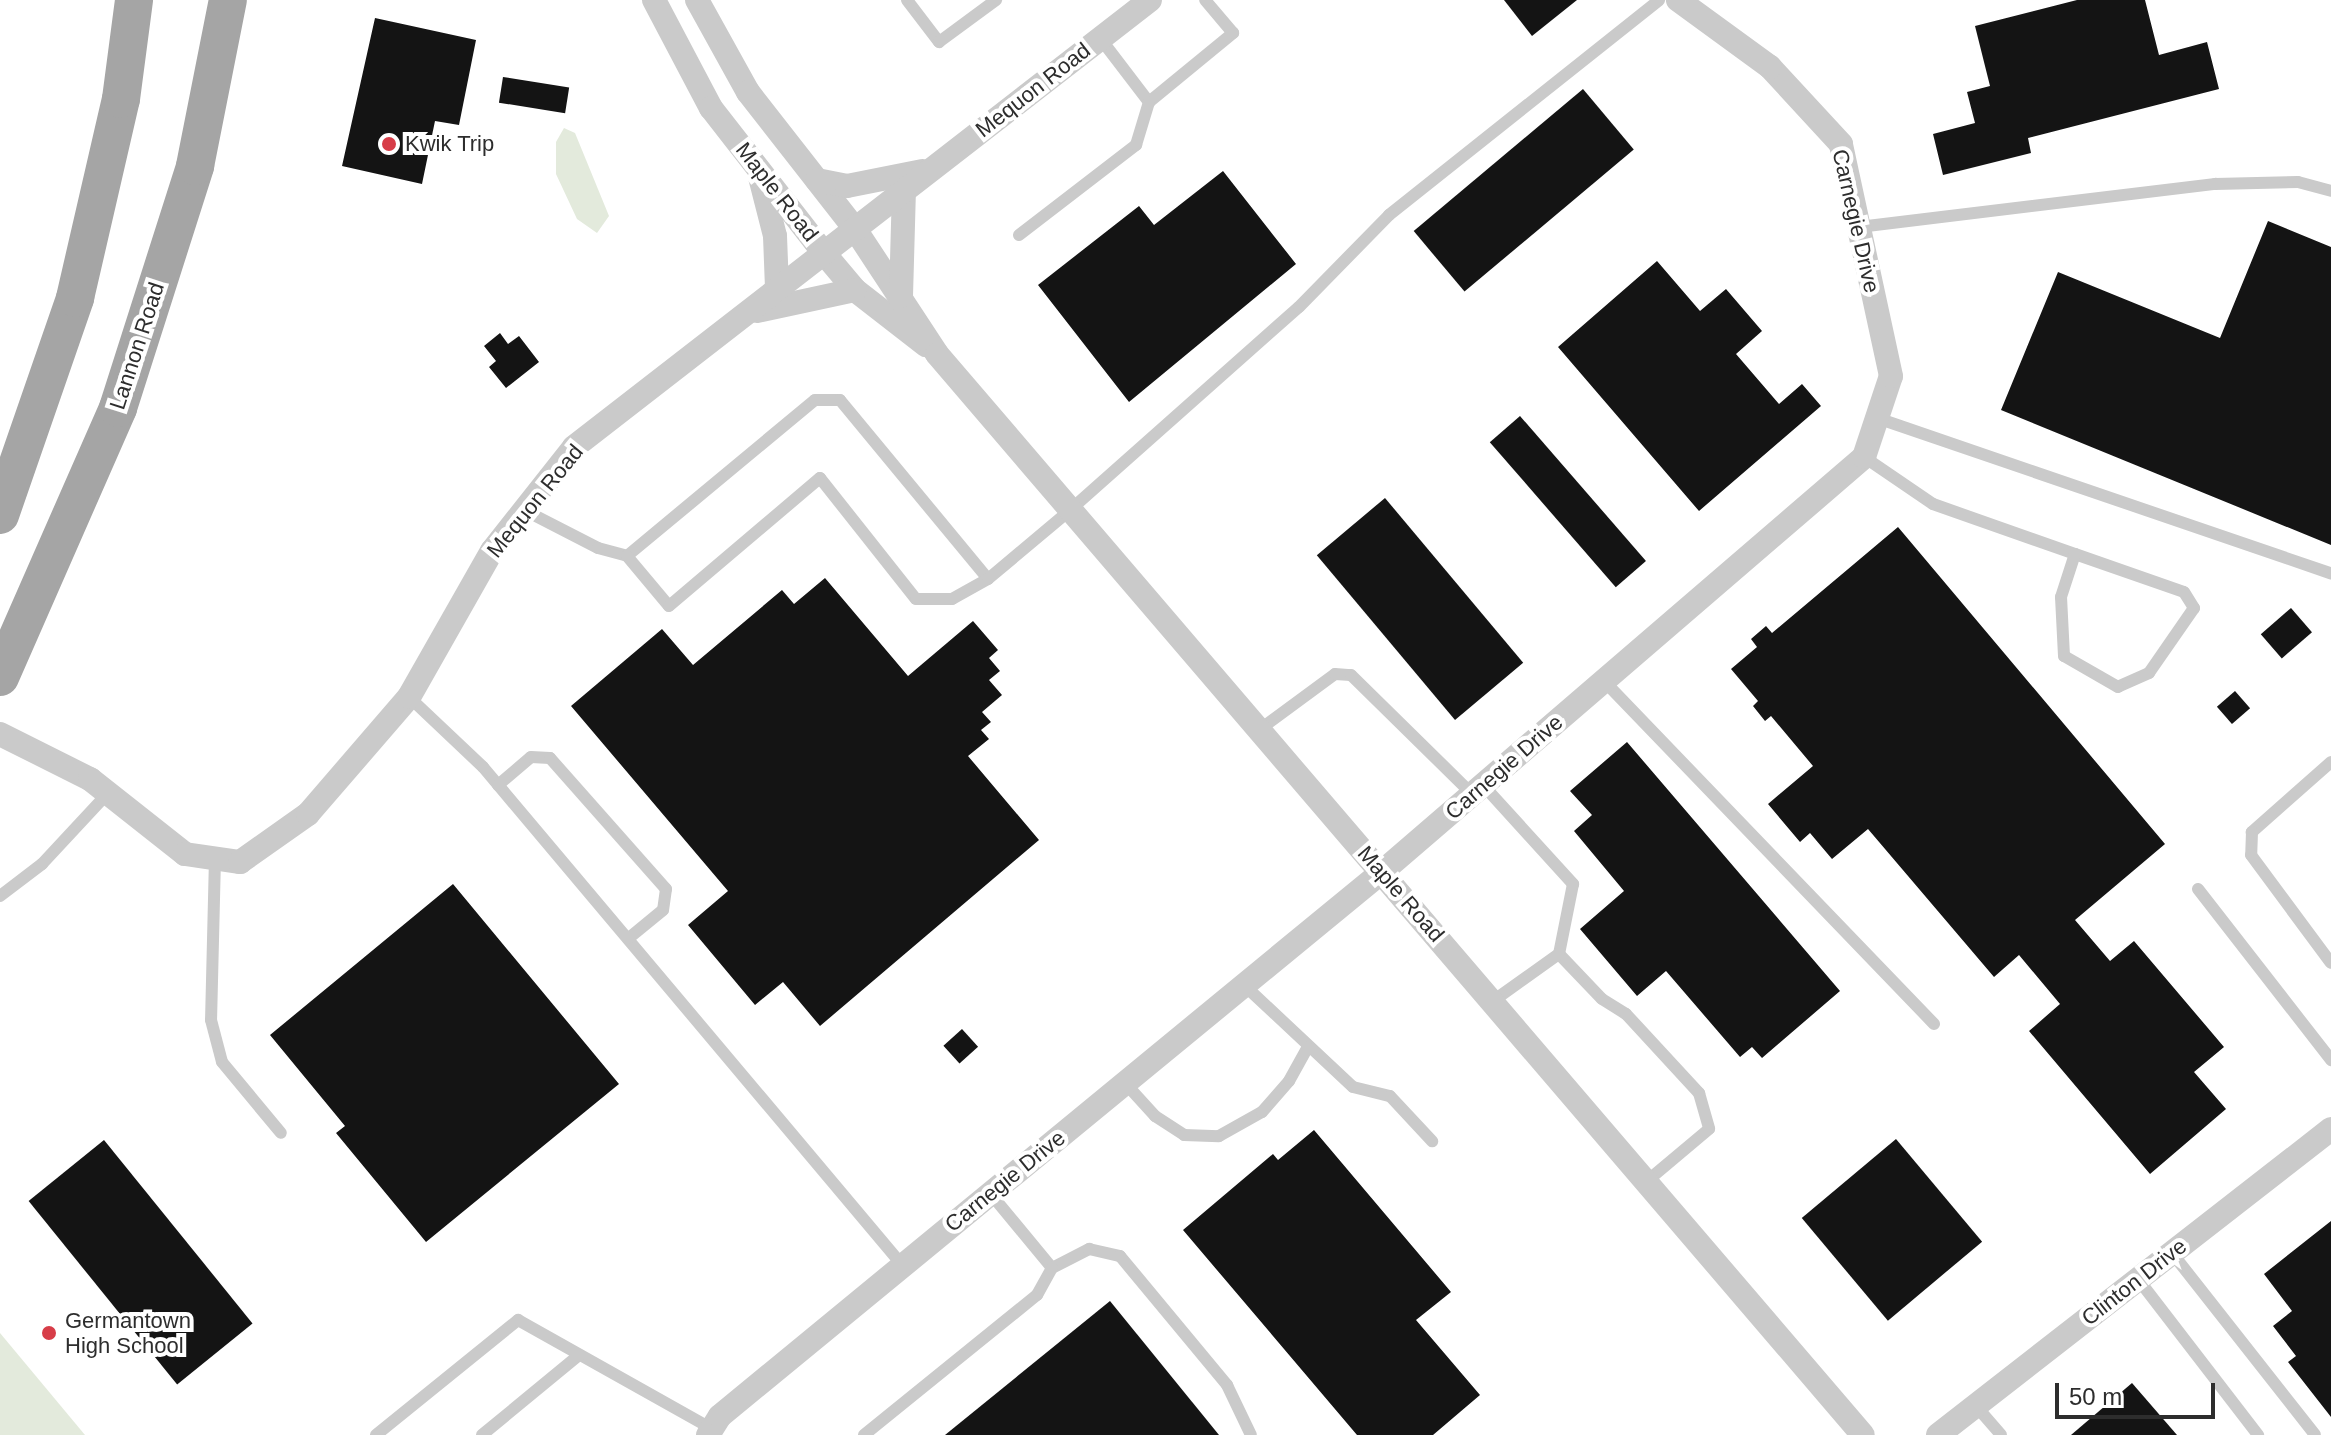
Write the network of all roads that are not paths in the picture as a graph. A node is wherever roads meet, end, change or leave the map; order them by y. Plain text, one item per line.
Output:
1 (134, 0) edge
2 (228, 0) edge
3 (654, 0) edge
4 (697, 0) edge
5 (907, 0) edge
6 (996, 0) edge
7 (1150, 0) edge
8 (1205, 0) edge
9 (1659, 0) edge
10 (1678, 0) edge
11 (1100, 38) junction
12 (1149, 102) junction
13 (757, 167) junction
14 (929, 170) junction
15 (817, 180) junction
16 (904, 189) junction
17 (2331, 191) edge
18 (1859, 227) junction
19 (855, 229) junction
20 (1019, 235) dead end
21 (823, 252) junction
22 (777, 288) junction
23 (855, 290) junction
24 (901, 296) junction
25 (743, 315) junction
26 (937, 354) junction
27 (1877, 418) junction
28 (1864, 457) junction
29 (524, 510) junction
30 (1069, 511) junction
31 (0, 515) edge
32 (2075, 554) junction
33 (627, 556) junction
34 (2331, 573) edge
35 (988, 579) junction
36 (0, 677) edge
37 (1604, 681) junction
38 (409, 697) junction
39 (1259, 730) junction
40 (0, 734) edge
41 (2331, 762) edge
42 (498, 785) junction
43 (1477, 790) junction
44 (109, 792) junction
45 (215, 858) junction
46 (1383, 871) junction
47 (2198, 889) dead end
48 (0, 896) edge
49 (629, 938) junction
50 (1559, 954) junction
51 (2331, 963) edge
52 (1244, 985) junction
53 (1493, 1001) junction
54 (1934, 1024) dead end
55 (1307, 1048) junction
56 (2331, 1060) edge
57 (1125, 1083) junction
58 (2331, 1129) edge
59 (281, 1133) dead end
60 (1432, 1141) dead end
61 (1647, 1181) junction
62 (990, 1193) junction
63 (2172, 1253) junction
64 (903, 1266) junction
65 (1052, 1268) junction
66 (2138, 1279) junction
67 (579, 1355) junction
68 (1976, 1406) junction
69 (713, 1426) edge
70 (376, 1435) edge
71 (482, 1435) edge
72 (864, 1435) edge
73 (1251, 1435) edge
74 (1863, 1435) edge
75 (1938, 1435) edge
76 (2001, 1435) edge
77 (2258, 1435) edge
78 (2315, 1435) edge

1 - 31 main road
2 - 36 main road, Lannon Road
3 - 13 street, Maple Road
4 - 15 street, Maple Road
5 - 6 lane
7 - 11 street, Mequon Road
8 - 12 lane
9 - 30 lane
10 - 18 street, Carnegie Drive
11 - 12 lane
11 - 14 street, Mequon Road
12 - 20 lane
13 - 21 street, Maple Road
13 - 22 street
14 - 15 street
14 - 16 street, Mequon Road
15 - 19 street, Maple Road
16 - 19 street, Mequon Road
16 - 24 street
17 - 18 lane
18 - 27 street, Carnegie Drive
19 - 21 street, Mequon Road
19 - 24 street, Maple Road
21 - 22 street, Mequon Road
21 - 23 street, Maple Road
22 - 25 street, Mequon Road
23 - 25 street
23 - 26 street, Maple Road
24 - 26 street, Maple Road
25 - 29 street, Mequon Road
26 - 30 street, Maple Road
27 - 28 street, Carnegie Drive
27 - 34 lane
28 - 32 lane
28 - 37 street, Carnegie Drive
29 - 33 lane
29 - 38 street, Mequon Road
30 - 35 lane
30 - 39 street, Maple Road
32 - 32 lane
33 - 35 lane
33 - 35 lane
37 - 43 street, Carnegie Drive
37 - 54 lane
38 - 42 lane
38 - 45 street, Mequon Road
39 - 43 lane
39 - 46 street, Maple Road
40 - 44 street, Mequon Road
41 - 51 lane
42 - 49 lane
42 - 49 lane
43 - 46 street, Carnegie Drive
43 - 50 lane
44 - 45 street, Mequon Road
44 - 48 lane
45 - 59 lane
46 - 52 street, Carnegie Drive
46 - 53 street, Maple Road
47 - 56 lane
49 - 64 lane
50 - 53 lane
50 - 61 lane
52 - 55 lane
52 - 57 street, Carnegie Drive
53 - 61 street, Maple Road
55 - 57 lane
55 - 60 lane
57 - 62 street, Carnegie Drive
58 - 63 street, Clinton Drive
61 - 74 street, Maple Road
62 - 64 street, Carnegie Drive
62 - 65 lane
63 - 66 street, Clinton Drive
63 - 78 lane
64 - 69 street, Carnegie Drive
65 - 72 lane
65 - 73 lane
66 - 68 street, Clinton Drive
66 - 77 lane
67 - 69 lane
67 - 70 lane
67 - 71 lane
68 - 75 street, Clinton Drive
68 - 76 lane

